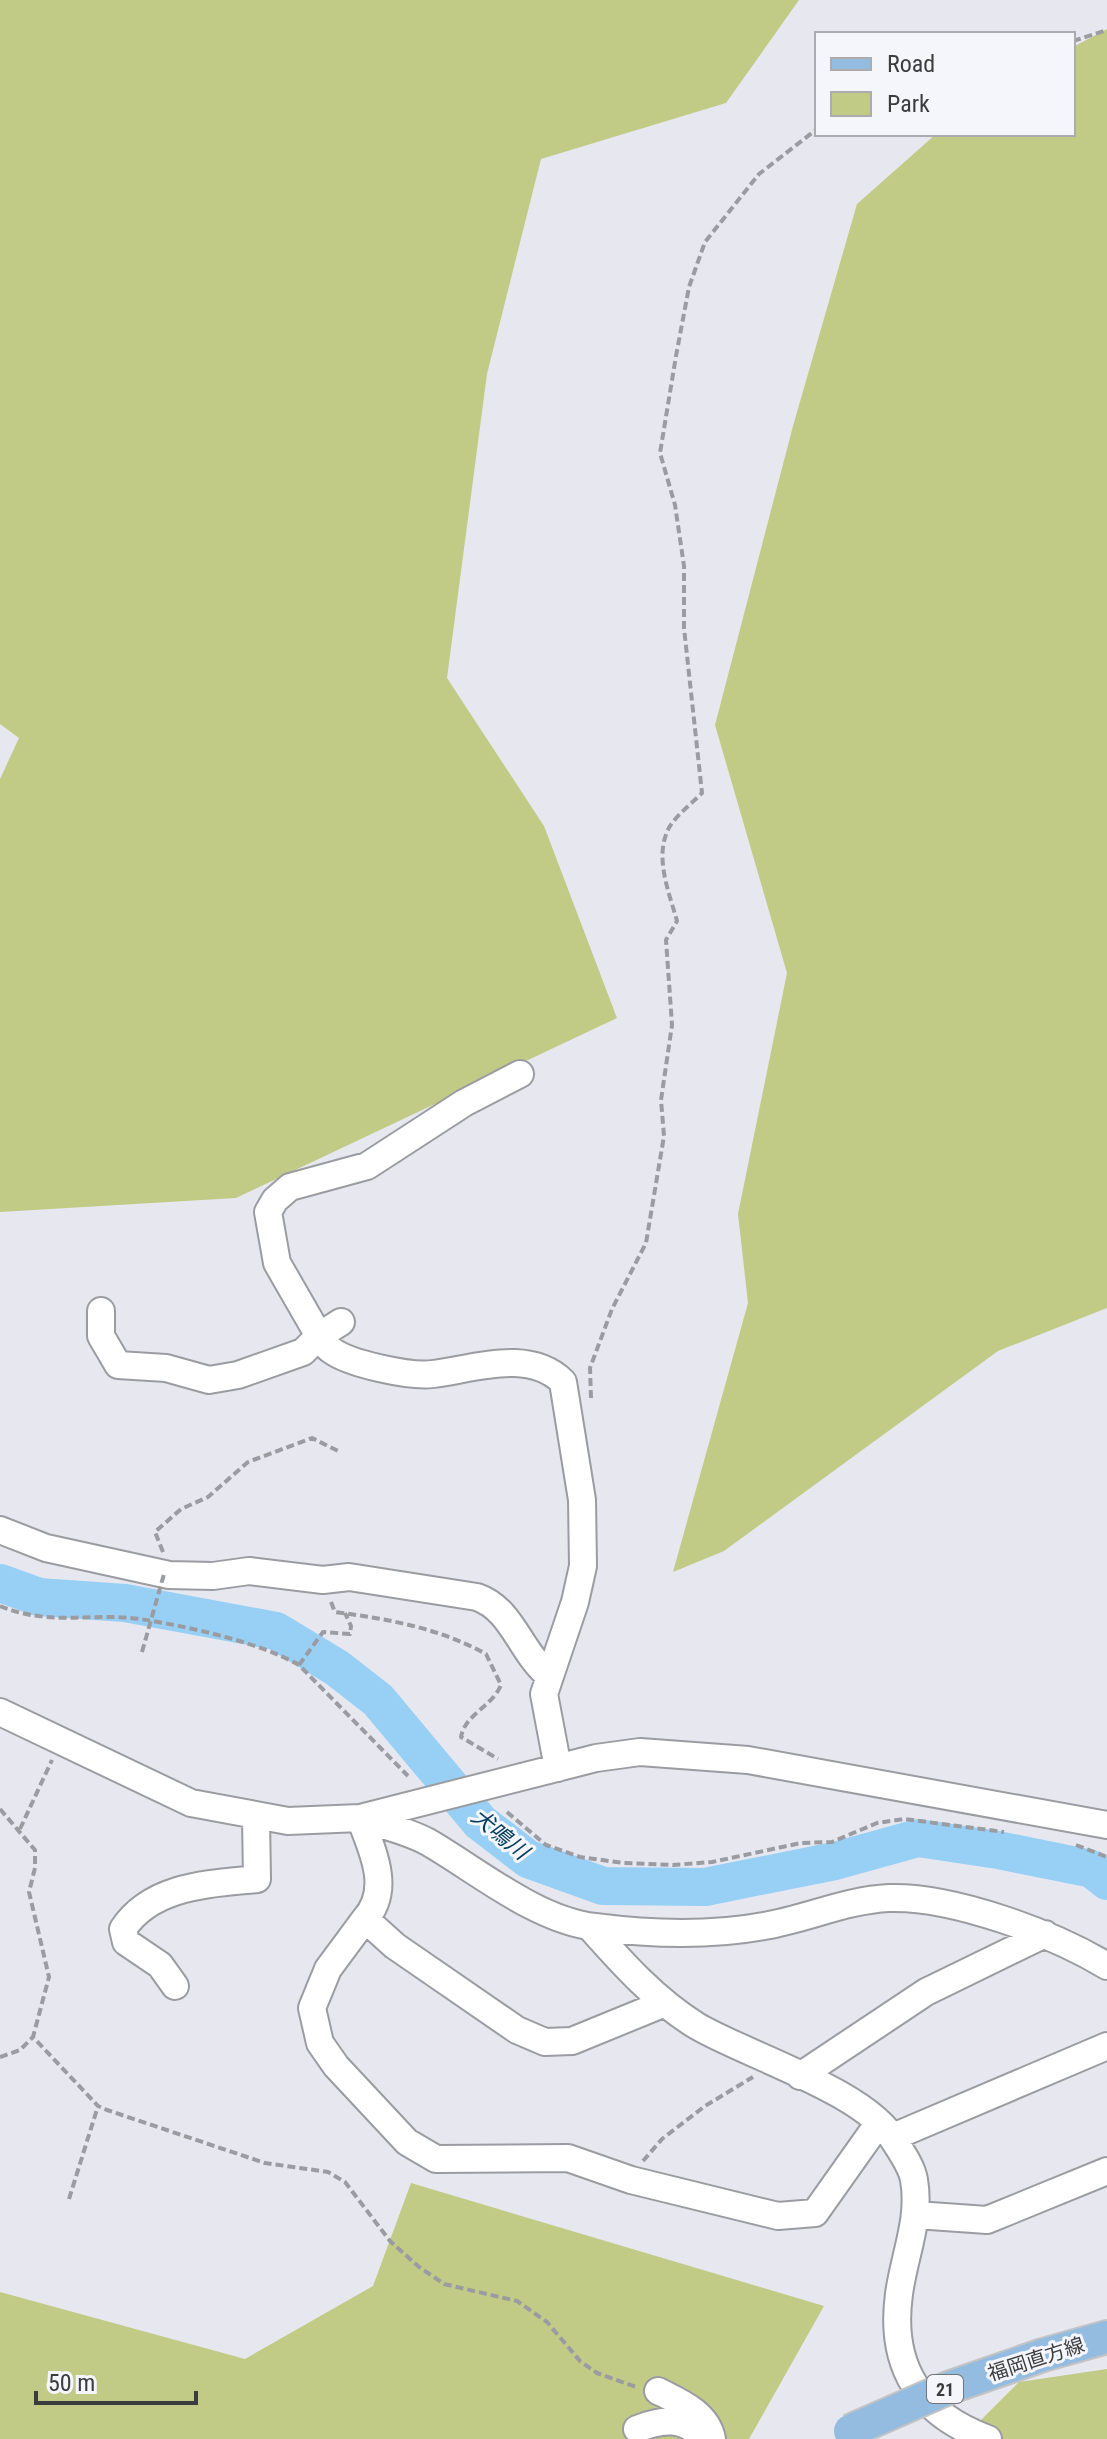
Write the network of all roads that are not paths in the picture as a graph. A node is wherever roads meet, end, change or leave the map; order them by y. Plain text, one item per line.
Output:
1 (520, 1074) dead end
2 (101, 1311) dead end
3 (330, 1329) junction
4 (0, 1530) edge
5 (548, 1675) junction
6 (0, 1712) edge
7 (558, 1768) junction
8 (256, 1818) junction
9 (360, 1818) junction
10 (1107, 1825) edge
11 (365, 1919) junction
12 (590, 1927) junction
13 (1045, 1934) junction
14 (1107, 1966) edge
15 (175, 1986) dead end
16 (665, 2003) junction
17 (1107, 2046) edge
18 (800, 2076) junction
19 (886, 2131) junction
20 (1107, 2171) edge
21 (916, 2215) junction
22 (1107, 2337) edge
23 (658, 2391) road end
24 (637, 2429) dead end
25 (842, 2435) edge
26 (703, 2439) edge
27 (712, 2439) edge
28 (988, 2439) edge

1 - 3 street
2 - 3 street
3 - 5 street
4 - 5 street
5 - 7 street
6 - 8 street
7 - 9 street
7 - 10 street
8 - 9 street
8 - 15 street
9 - 11 street
9 - 12 street
11 - 16 street
11 - 19 street
12 - 13 street
12 - 16 street
13 - 14 street
13 - 18 street
16 - 18 street
17 - 19 street
18 - 19 street
19 - 21 street
20 - 21 street
21 - 28 street
22 - 25 main road, 福岡直方線 / 21, bridge
23 - 27 street
24 - 26 street

